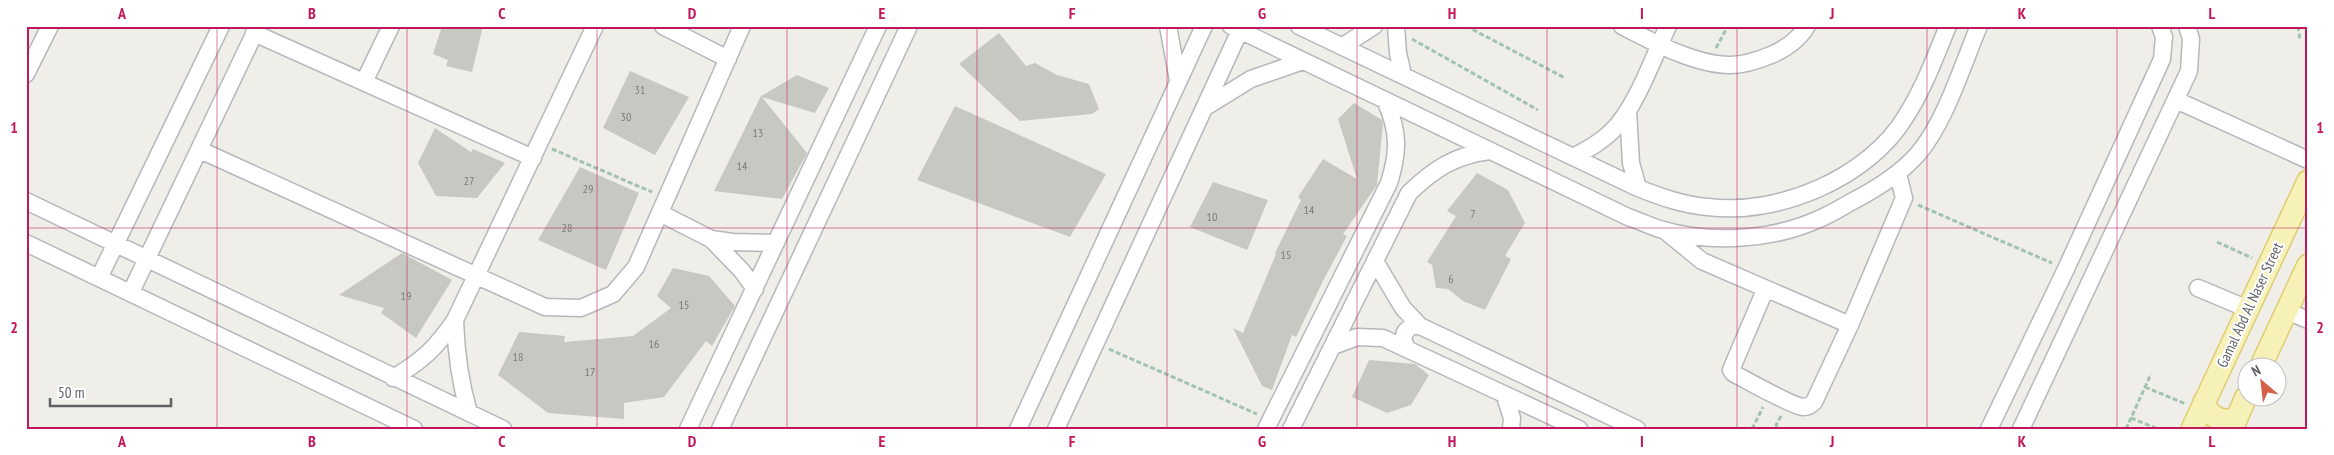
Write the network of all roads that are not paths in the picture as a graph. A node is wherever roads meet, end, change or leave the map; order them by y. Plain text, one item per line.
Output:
1 (50, 26) edge
2 (221, 26) edge
3 (391, 26) edge
4 (595, 26) edge
5 (662, 26) edge
6 (742, 26) edge
7 (878, 26) edge
8 (909, 26) edge
9 (1168, 26) edge
10 (1204, 26) edge
11 (1374, 26) edge
12 (1622, 26) edge
13 (1668, 26) edge
14 (1807, 26) edge
15 (1948, 26) edge
16 (1979, 26) edge
17 (2160, 26) edge
18 (2187, 26) edge
19 (1238, 28) edge
20 (1306, 28) edge
21 (1396, 28) edge
22 (256, 30) edge
23 (1659, 45) junction
24 (1343, 46) junction
25 (728, 59) junction
26 (1303, 61) junction
27 (26, 74) edge
28 (1403, 75) junction
29 (1178, 80) junction
30 (364, 82) junction
31 (1385, 100) junction
32 (2176, 100) junction
33 (1204, 108) junction
34 (1628, 111) junction
35 (200, 150) junction
36 (537, 151) junction
37 (1490, 151) junction
38 (1573, 157) junction
39 (2308, 160) edge
40 (1898, 174) junction
41 (2308, 181) edge
42 (1389, 183) junction
43 (1638, 188) junction
44 (1410, 193) junction
45 (26, 201) edge
46 (664, 206) junction
47 (1664, 230) junction
48 (711, 239) junction
49 (26, 243) edge
50 (117, 243) junction
51 (776, 243) junction
52 (149, 258) junction
53 (1375, 261) junction
54 (2308, 266) edge
55 (477, 276) junction
56 (99, 278) junction
57 (2198, 288) dead end
58 (755, 289) junction
59 (1765, 290) junction
60 (131, 292) junction
61 (2248, 309) junction
62 (2287, 311) junction
63 (455, 320) junction
64 (2308, 320) edge
65 (1850, 325) junction
66 (1420, 326) junction
67 (1333, 346) junction
68 (1407, 348) junction
69 (2265, 358) edge
70 (393, 378) junction
71 (1504, 394) junction
72 (2241, 408) edge
73 (469, 413) junction
74 (2199, 414) edge
75 (1268, 424) edge
76 (2234, 424) edge
77 (692, 428) edge
78 (414, 429) edge
79 (503, 429) edge
80 (720, 429) edge
81 (1018, 429) edge
82 (1056, 429) edge
83 (1291, 429) edge
84 (1511, 429) edge
85 (1579, 429) edge
86 (1637, 429) edge
87 (1989, 429) edge
88 (2021, 429) edge

1 - 27 street
2 - 50 street
3 - 30 street
4 - 36 street
5 - 25 street
6 - 25 street
7 - 51 street
8 - 80 street
9 - 29 street
10 - 29 street
11 - 24 street
12 - 23 street
13 - 23 street
14 - 23 street
15 - 43 street
16 - 40 street
17 - 87 street
18 - 32 street
19 - 26 street
19 - 33 street
20 - 24 street
21 - 28 street
22 - 30 street
22 - 35 street
23 - 34 street
24 - 28 street
25 - 46 street
26 - 31 street
26 - 33 street
28 - 38 street
29 - 81 street
30 - 36 street
31 - 37 street
31 - 42 street
32 - 39 street
32 - 88 street
33 - 82 street
34 - 38 street
34 - 43 street
35 - 52 street
35 - 55 street
36 - 55 street
37 - 44 street
37 - 47 street
38 - 43 street
40 - 47 street
40 - 65 street
41 - 61 main road, Gamal Abd Al Naser Street
42 - 44 street
42 - 75 street
44 - 53 street
45 - 50 street
46 - 48 street
46 - 55 street
47 - 59 street
48 - 51 street
48 - 58 street
49 - 56 street
50 - 52 street
50 - 56 street
51 - 58 street
52 - 60 street
52 - 70 street
53 - 66 street
53 - 67 street
54 - 62 main road
55 - 63 street
56 - 60 street
57 - 61 street
58 - 77 street
59 - 65 street
59 - 65 street
60 - 78 street
61 - 74 main road, Gamal Abd Al Naser Street
62 - 64 street
62 - 69 main road
63 - 70 street
63 - 73 street
66 - 68 street
66 - 86 street
67 - 68 street
67 - 83 street
68 - 71 street
70 - 73 street
71 - 84 street
71 - 85 street
72 - 76 main road
73 - 79 street
74 - 76 main road

